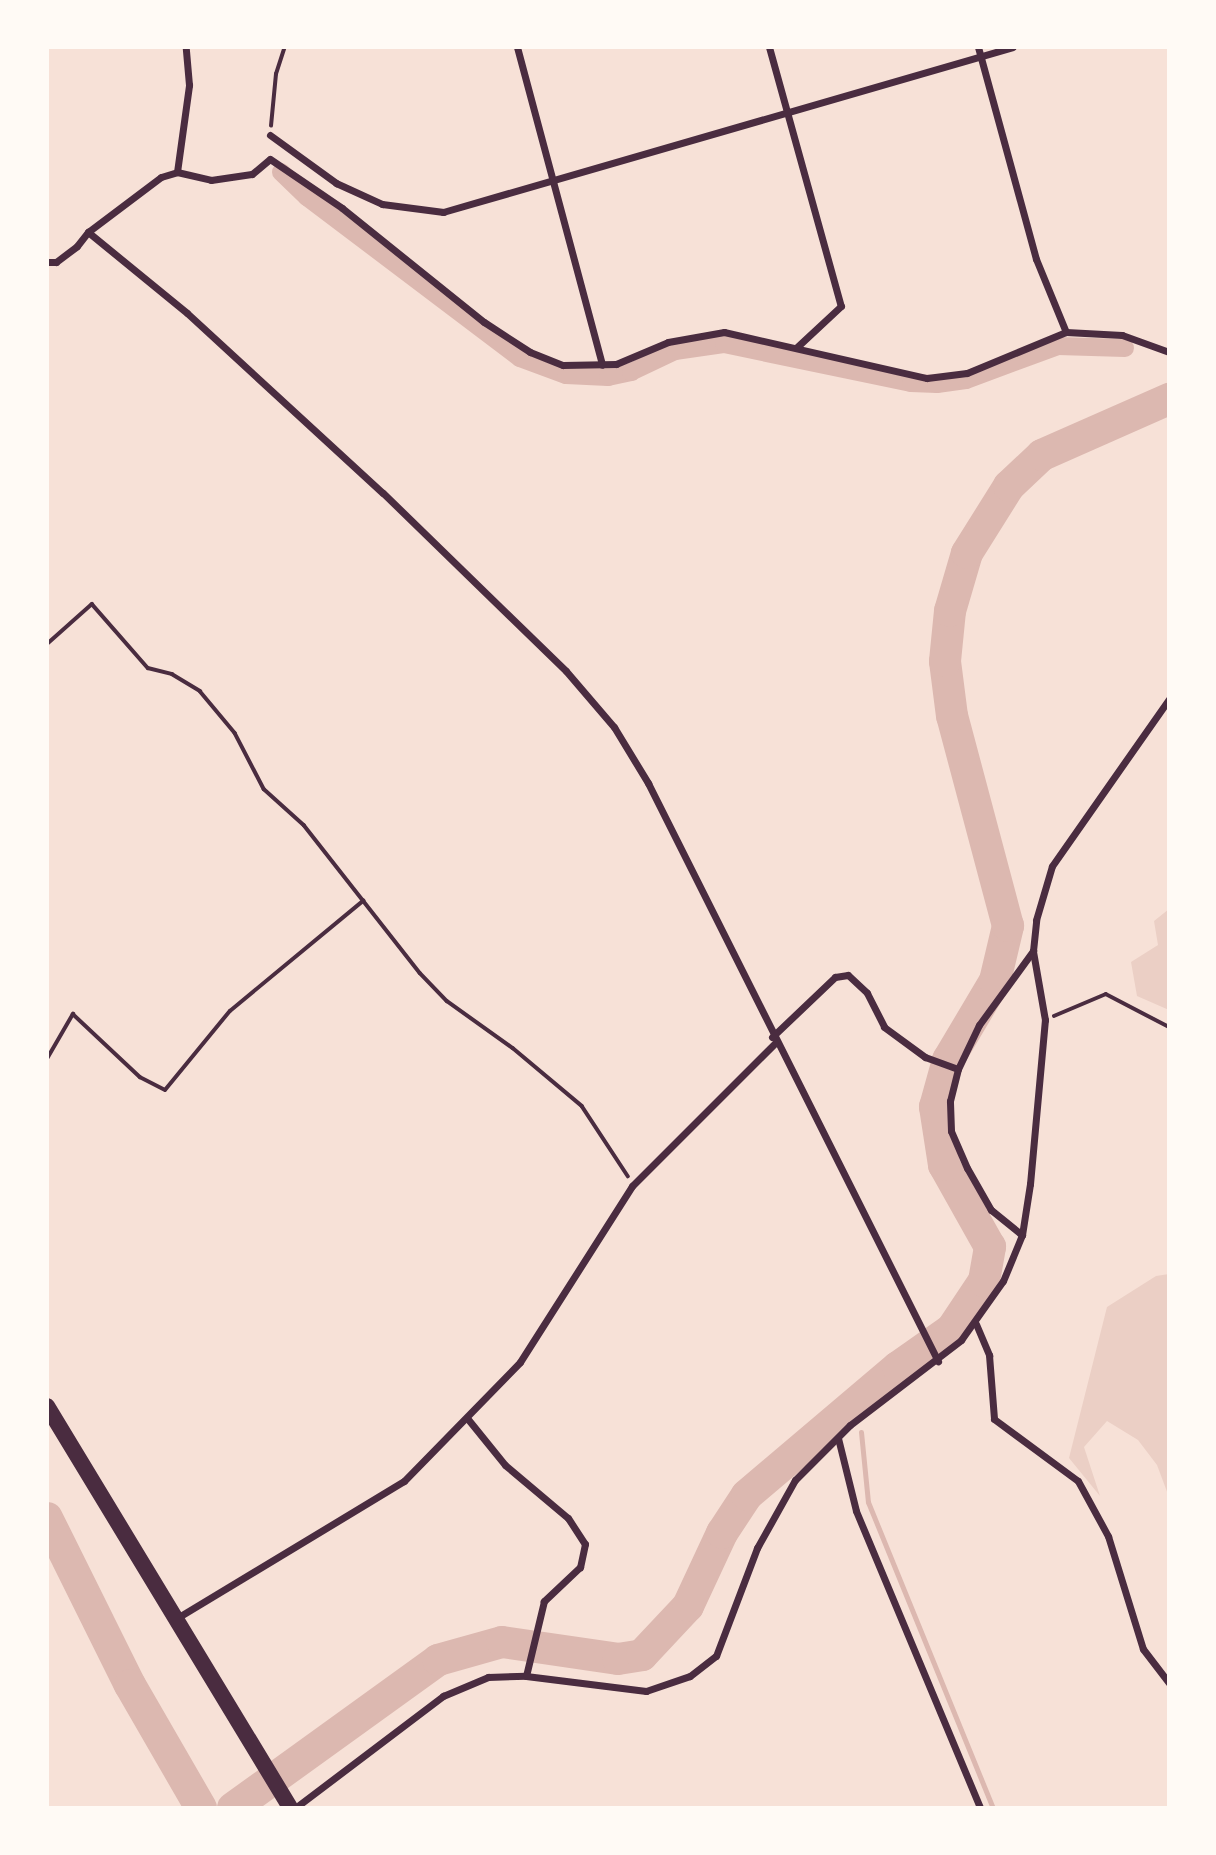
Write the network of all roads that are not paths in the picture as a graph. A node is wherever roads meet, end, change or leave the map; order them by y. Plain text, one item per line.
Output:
1 (186, 47) edge
2 (517, 47) edge
3 (769, 47) edge
4 (978, 47) edge
5 (1013, 47) edge
6 (981, 56) junction
7 (787, 112) junction
8 (270, 135) road end
9 (177, 173) junction
10 (555, 180) junction
11 (88, 232) junction
12 (47, 262) edge
13 (1066, 332) junction
14 (797, 347) junction
15 (1169, 352) edge
16 (602, 365) junction
17 (1169, 699) edge
18 (1033, 951) junction
19 (773, 1040) junction
20 (955, 1068) junction
21 (1022, 1235) junction
22 (976, 1324) junction
23 (935, 1357) junction
24 (47, 1406) edge
25 (467, 1419) junction
26 (838, 1438) junction
27 (176, 1618) junction
28 (526, 1676) junction
29 (1169, 1683) edge
30 (289, 1803) edge
31 (980, 1808) edge

1 - 9 street
2 - 10 street
3 - 7 street
4 - 6 street
5 - 6 street
6 - 7 street
6 - 13 street
7 - 10 street
7 - 14 street
8 - 10 street
9 - 11 street
9 - 16 street
10 - 16 street
11 - 12 street
11 - 19 street
13 - 14 street
13 - 15 street
14 - 16 street
17 - 18 street
18 - 20 street
18 - 21 street
19 - 20 street
19 - 23 street
19 - 25 street
20 - 21 street
21 - 22 street
22 - 23 street
22 - 29 street
23 - 26 street
24 - 27 highway
25 - 27 street
25 - 28 street
26 - 28 street
26 - 31 street
27 - 30 highway
28 - 30 street

